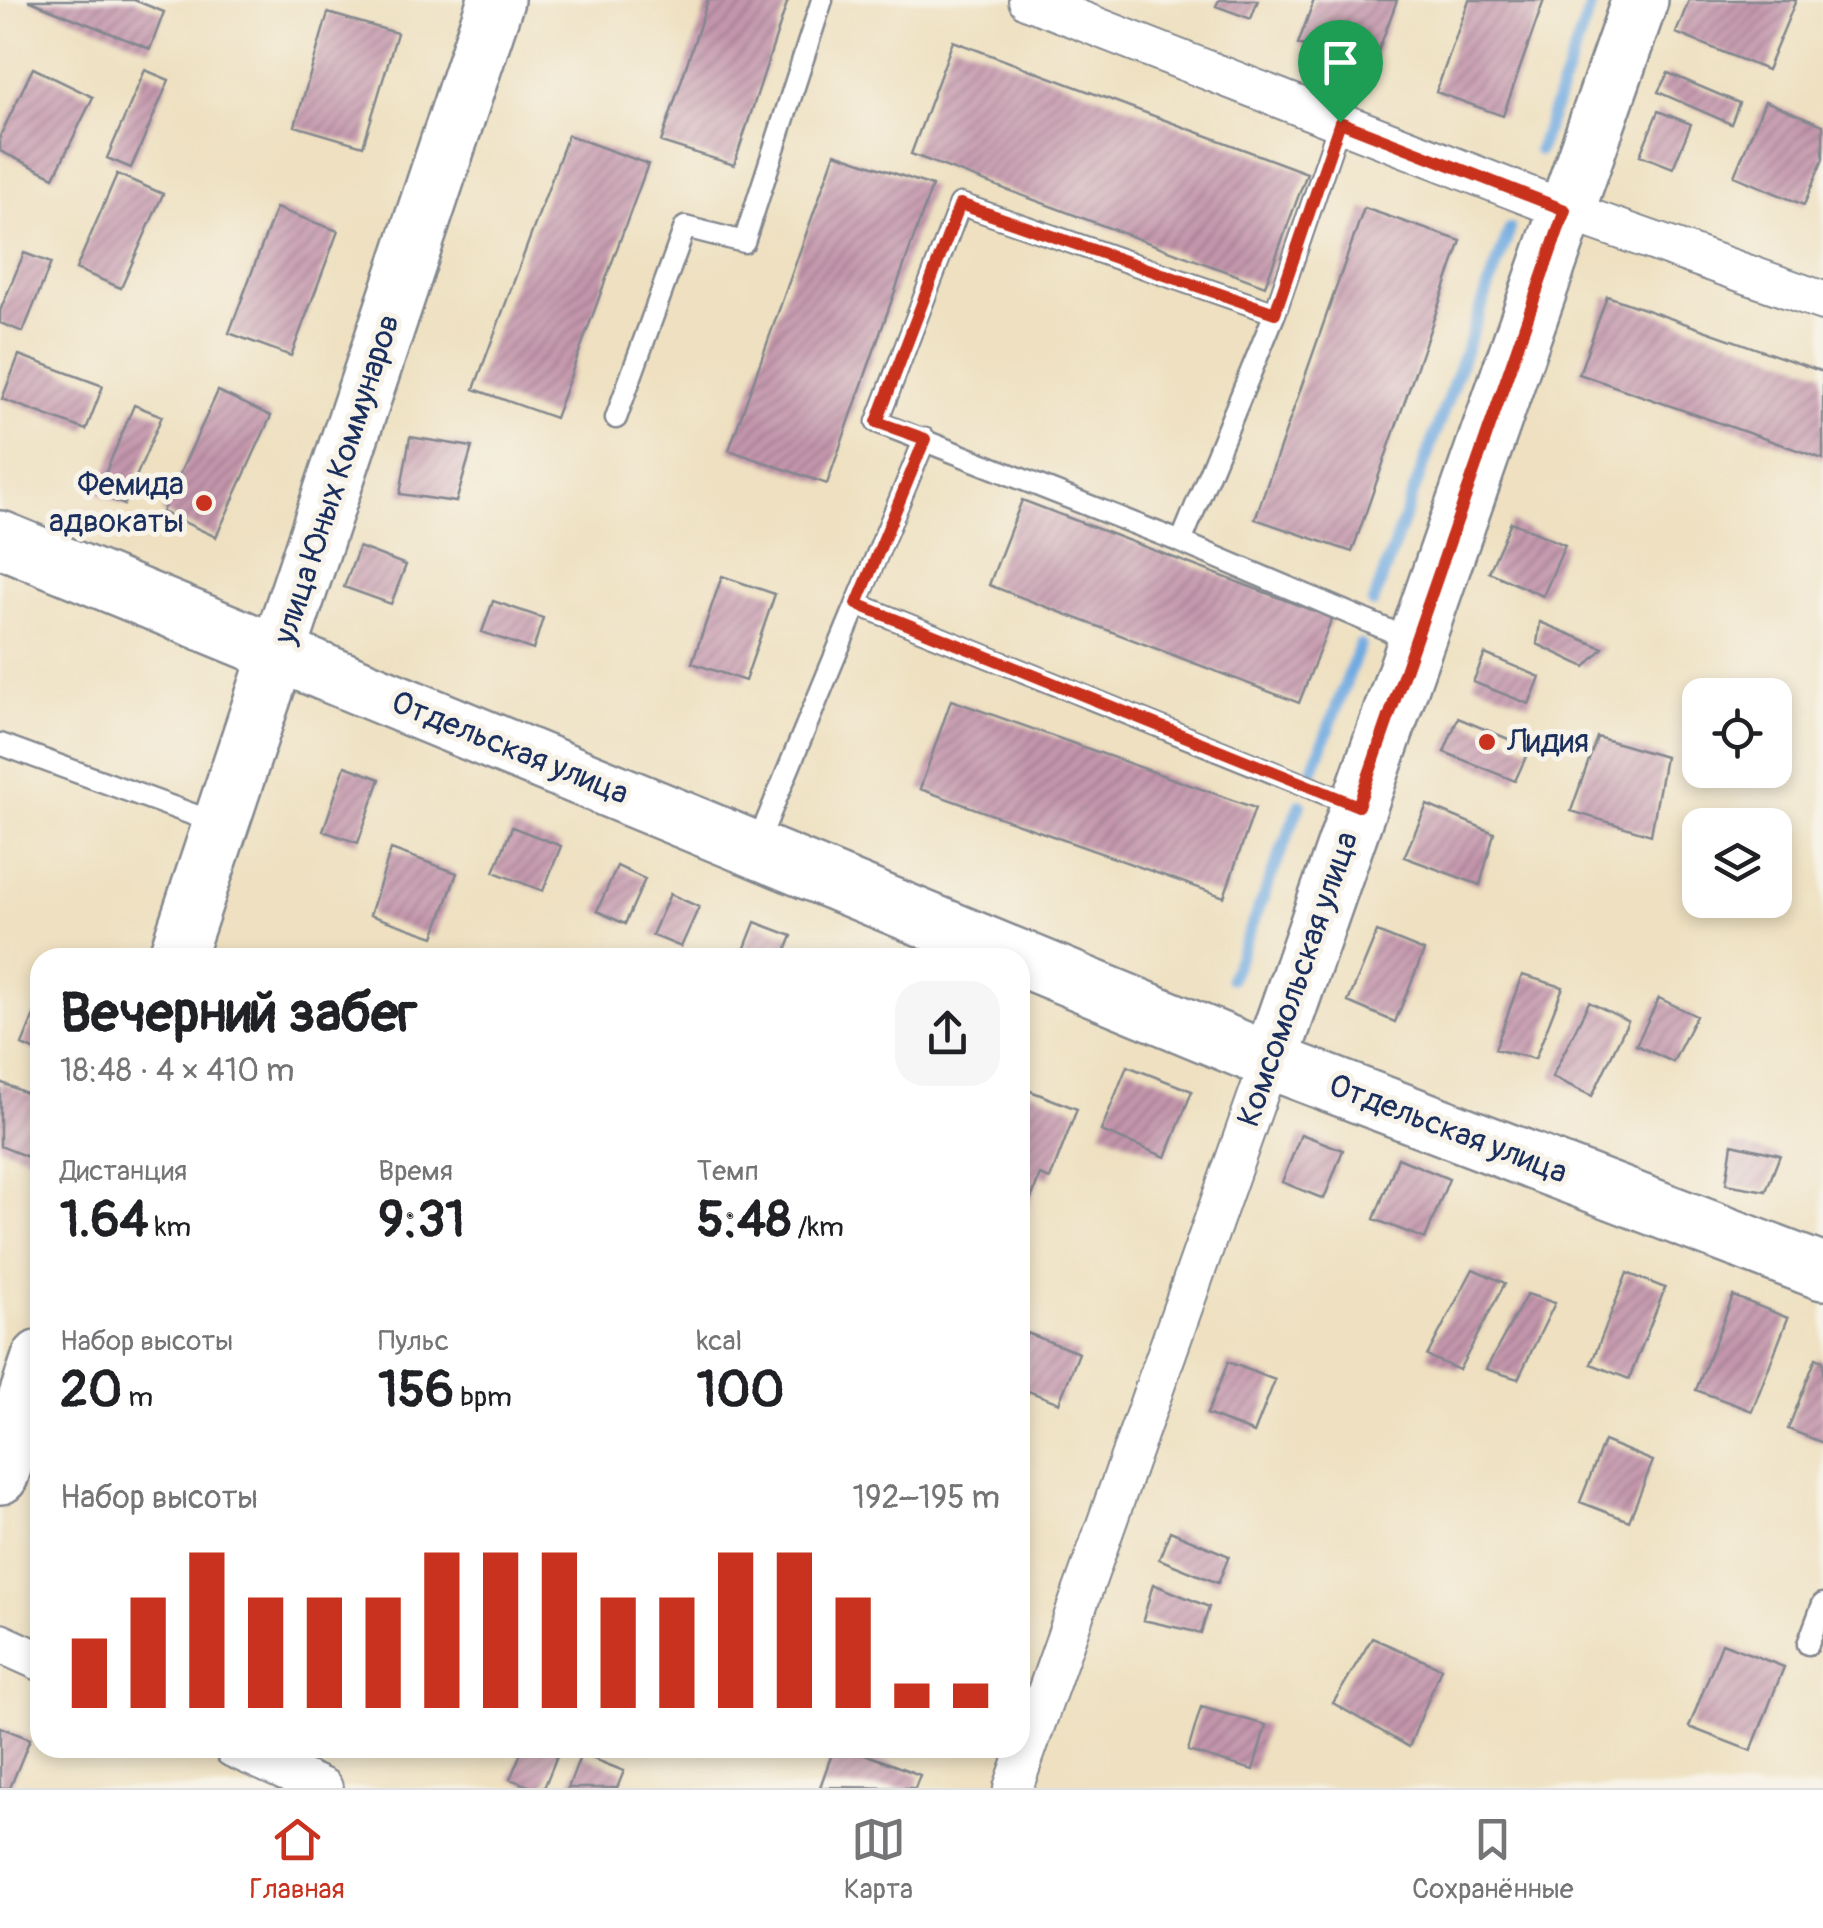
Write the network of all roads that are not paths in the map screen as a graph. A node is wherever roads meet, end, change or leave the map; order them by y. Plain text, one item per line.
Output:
1 (496, 0) edge
2 (822, 0) edge
3 (1028, 0) edge
4 (1640, 0) edge
5 (1340, 122) junction
6 (1565, 210) junction
7 (1823, 302) edge
8 (1275, 313) junction
9 (616, 418) dead end
10 (925, 439) junction
11 (0, 538) edge
12 (1181, 542) junction
13 (857, 604) junction
14 (1416, 641) junction
15 (279, 653) junction
16 (0, 744) edge
17 (1358, 806) junction
18 (220, 825) junction
19 (756, 849) junction
20 (179, 948) edge
21 (996, 948) edge
22 (1030, 962) edge
23 (1270, 1061) junction
24 (1823, 1272) edge
25 (30, 1388) edge
26 (0, 1476) edge
27 (1823, 1604) edge
28 (0, 1642) edge
29 (1808, 1644) dead end
30 (30, 1656) edge
31 (1030, 1737) edge
32 (256, 1758) edge
33 (1023, 1758) edge
34 (323, 1788) edge
35 (1012, 1788) edge

1 - 15 street, улица Юных Коммунаров
2 - 9 lane
3 - 5 street
4 - 6 street, Комсомольская улица
5 - 6 street
5 - 8 lane
6 - 7 street
6 - 14 street, Комсомольская улица
8 - 10 lane
8 - 12 lane
10 - 12 lane
10 - 13 lane
11 - 15 street, Отдельская улица
12 - 14 lane
13 - 17 lane
13 - 19 lane
14 - 17 street, Комсомольская улица
15 - 18 street, улица Юных Коммунаров
15 - 19 street, Отдельская улица
16 - 18 lane
17 - 23 street, Комсомольская улица
18 - 20 street, улица Юных Коммунаров
19 - 21 street, Отдельская улица
22 - 23 street, Отдельская улица
23 - 24 street, Отдельская улица
23 - 31 street, Комсомольская улица
25 - 26 street
27 - 29 lane
28 - 30 street
32 - 34 street
33 - 35 street, Комсомольская улица

